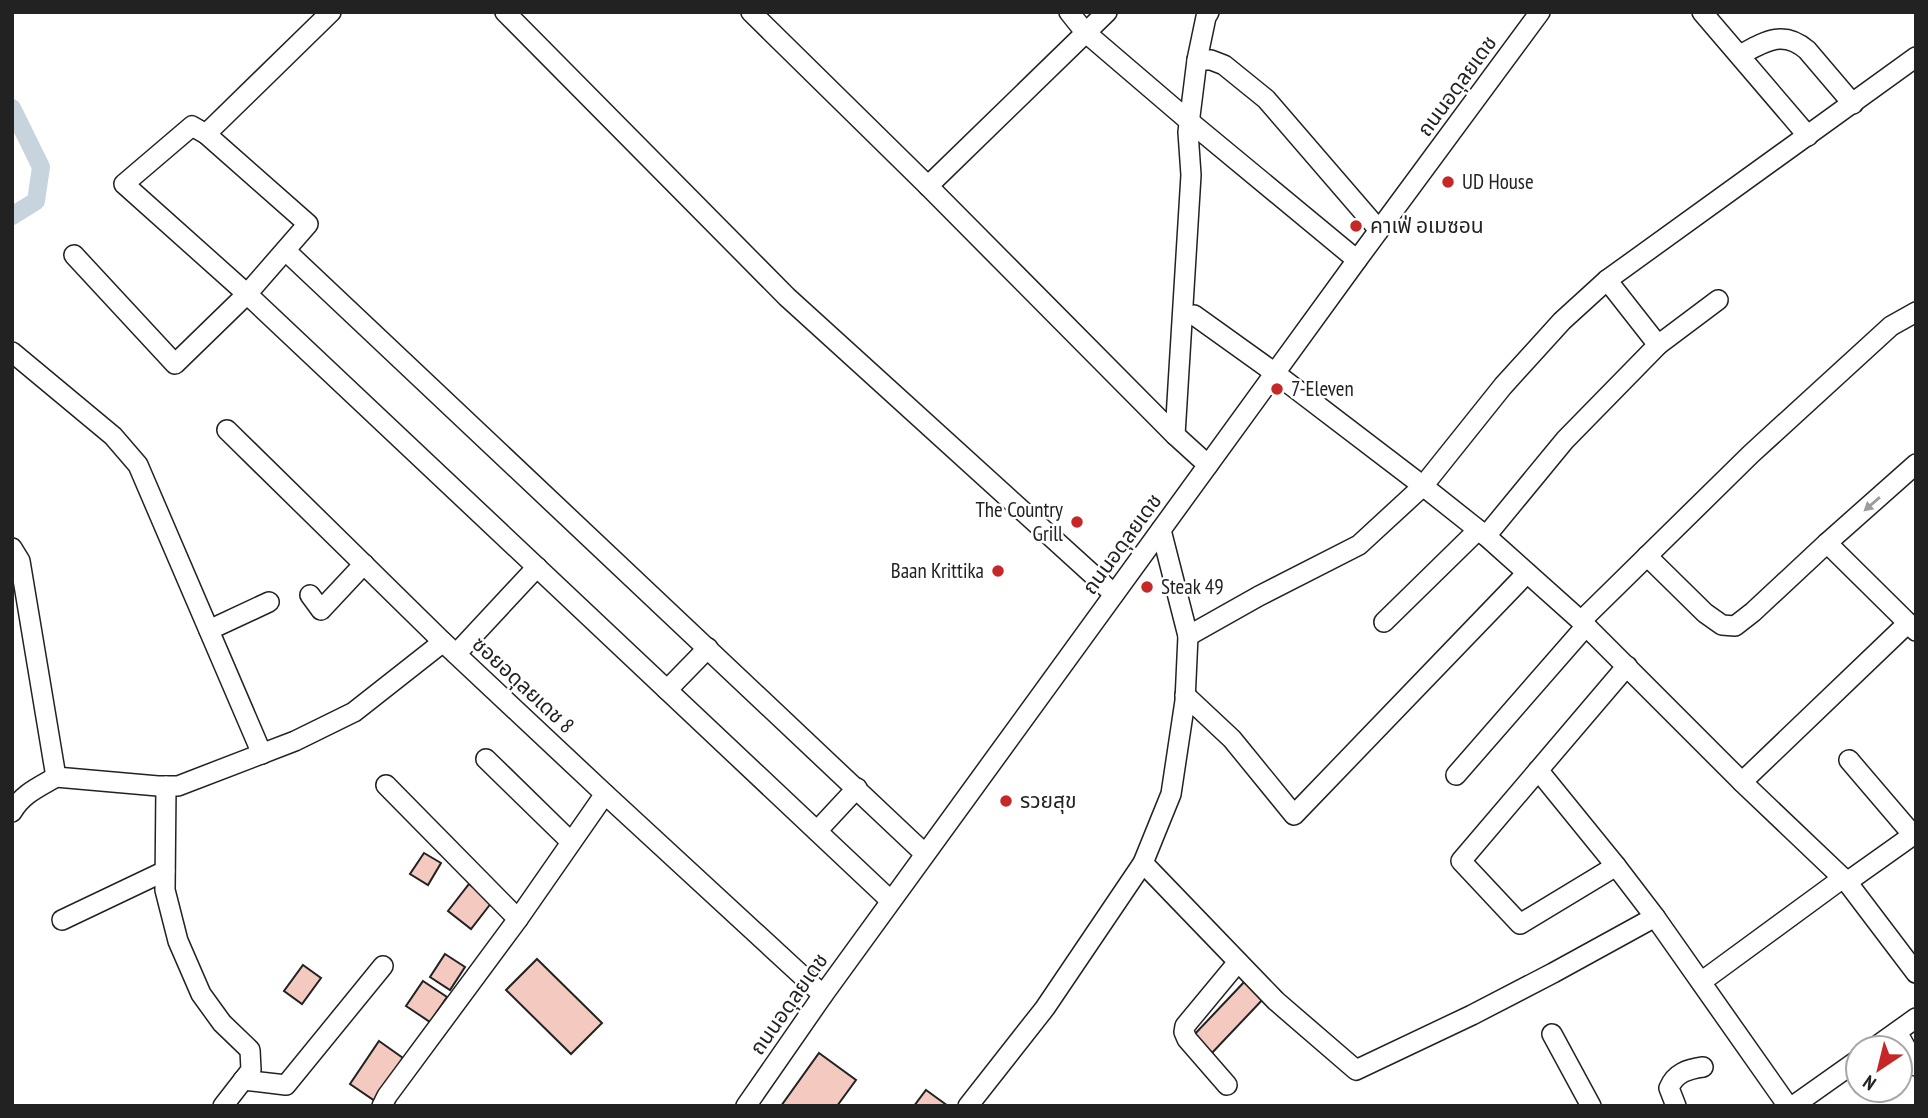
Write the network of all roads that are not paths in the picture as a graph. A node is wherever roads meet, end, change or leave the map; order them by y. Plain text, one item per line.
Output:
1 (331, 12) edge
2 (505, 12) edge
3 (751, 12) edge
4 (1069, 12) edge
5 (1107, 12) edge
6 (1209, 12) edge
7 (1540, 12) edge
8 (1702, 12) edge
9 (1085, 32) junction
10 (1740, 55) junction
11 (1197, 60) junction
12 (1914, 65) edge
13 (1853, 104) junction
14 (1189, 121) junction
15 (206, 134) junction
16 (1808, 136) junction
17 (928, 187) junction
18 (1379, 230) junction
19 (286, 251) junction
20 (74, 255) dead end
21 (1357, 260) junction
22 (1607, 280) junction
23 (247, 294) junction
24 (1718, 300) dead end
25 (1916, 312) edge
26 (1194, 315) dead end
27 (1658, 345) junction
28 (12, 352) edge
29 (1275, 373) junction
30 (227, 430) dead end
31 (1175, 435) junction
32 (1916, 464) edge
33 (1208, 465) junction
34 (1423, 486) junction
35 (1161, 530) junction
36 (1482, 533) junction
37 (1827, 543) junction
38 (12, 548) edge
39 (1647, 556) junction
40 (363, 564) junction
41 (537, 567) junction
42 (1527, 573) junction
43 (1114, 594) junction
44 (310, 595) dead end
45 (269, 602) dead end
46 (1384, 622) dead end
47 (1584, 623) junction
48 (1912, 627) edge
49 (209, 631) junction
50 (1188, 636) junction
51 (450, 648) junction
52 (708, 648) junction
53 (1627, 666) junction
54 (667, 690) junction
55 (1185, 695) junction
56 (262, 754) junction
57 (486, 759) dead end
58 (1849, 760) dead end
59 (1538, 770) junction
60 (1456, 775) dead end
61 (56, 777) junction
62 (1742, 782) junction
63 (386, 785) dead end
64 (166, 786) junction
65 (857, 788) junction
66 (605, 794) junction
67 (12, 811) edge
68 (817, 831) junction
69 (1914, 834) edge
70 (571, 842) junction
71 (925, 853) junction
72 (1143, 863) junction
73 (1616, 866) junction
74 (166, 871) junction
75 (1845, 880) junction
76 (891, 901) junction
77 (1656, 917) junction
78 (518, 919) junction
79 (62, 920) dead end
80 (1238, 962) junction
81 (383, 966) dead end
82 (1916, 972) edge
83 (1701, 982) junction
84 (823, 995) junction
85 (1916, 1018) edge
86 (1897, 1031) junction
87 (1552, 1034) dead end
88 (1893, 1034) edge
89 (1916, 1066) edge
90 (1703, 1067) dead end
91 (1844, 1070) edge
92 (243, 1080) junction
93 (1227, 1086) dead end
94 (223, 1106) edge
95 (382, 1106) edge
96 (746, 1106) edge
97 (968, 1106) edge
98 (1591, 1106) edge
99 (1676, 1106) edge
100 (1788, 1106) edge
101 (1793, 1106) edge

1 - 15 street
2 - 43 street
3 - 17 street
4 - 9 street
5 - 9 street
6 - 11 street
7 - 18 street, ถนนอดุลยเดช
8 - 10 street
9 - 14 street
9 - 17 street
10 - 13 street
10 - 16 street
11 - 14 street
11 - 18 street
12 - 13 street
13 - 16 street
14 - 21 street
14 - 31 street
15 - 19 street
15 - 23 street
16 - 22 street
17 - 31 street
18 - 21 street, ถนนอดุลยเดช
19 - 23 street
19 - 52 street
20 - 23 street
21 - 29 street, ถนนอดุลยเดช
22 - 27 street
22 - 34 street
23 - 41 street
24 - 27 street
25 - 39 street
26 - 29 street
27 - 36 street
28 - 49 street
29 - 33 street, ถนนอดุลยเดช
29 - 34 street
30 - 40 street
31 - 33 street
32 -> 37 street
33 - 35 street, ถนนอดุลยเดช
34 - 36 street
34 - 50 street
35 - 43 street, ถนนอดุลยเดช
35 - 50 street
36 - 42 street
36 - 46 street
37 - 39 street
37 - 48 street
38 - 61 street
39 - 47 street
40 - 44 street
40 - 51 street
41 - 51 street
41 - 54 street
42 - 47 street
42 - 55 street
43 - 71 street, ถนนอดุลยเดช
45 - 49 street
47 - 53 street
47 - 60 street
48 - 62 street
49 - 56 street
50 - 55 street
51 - 56 street, ซอยอดุลยเดช 8
51 - 66 street, ซอยอดุลยเดช 8
52 - 54 street
52 - 65 street
53 - 59 street
53 - 62 street
54 - 68 street
55 - 72 street
56 - 64 street, ซอยอดุลยเดช 8
57 - 70 street
58 - 69 street
59 - 73 street
59 - 73 street
61 - 64 street, ซอยอดุลยเดช 8
61 - 67 street
62 - 75 street
63 - 78 street
64 - 74 street
65 - 68 street
65 - 71 street
66 - 70 street
66 - 84 street, ซอยอดุลยเดช 8
68 - 76 street
69 - 75 street
70 - 78 street
71 - 76 street, ถนนอดุลยเดช
72 - 80 street
72 - 97 street
73 - 77 street
74 - 79 street
74 - 92 street
75 - 82 street
75 - 83 street
76 - 84 street, ถนนอดุลยเดช
77 - 80 street
77 - 83 street
78 - 95 street
80 - 93 street
81 - 92 street
83 - 100 street
84 - 96 street, ถนนอดุลยเดช
85 - 86 street
86 - 88 street
86 - 89 street
87 - 98 street
90 - 99 street
91 - 101 street
92 - 94 street

